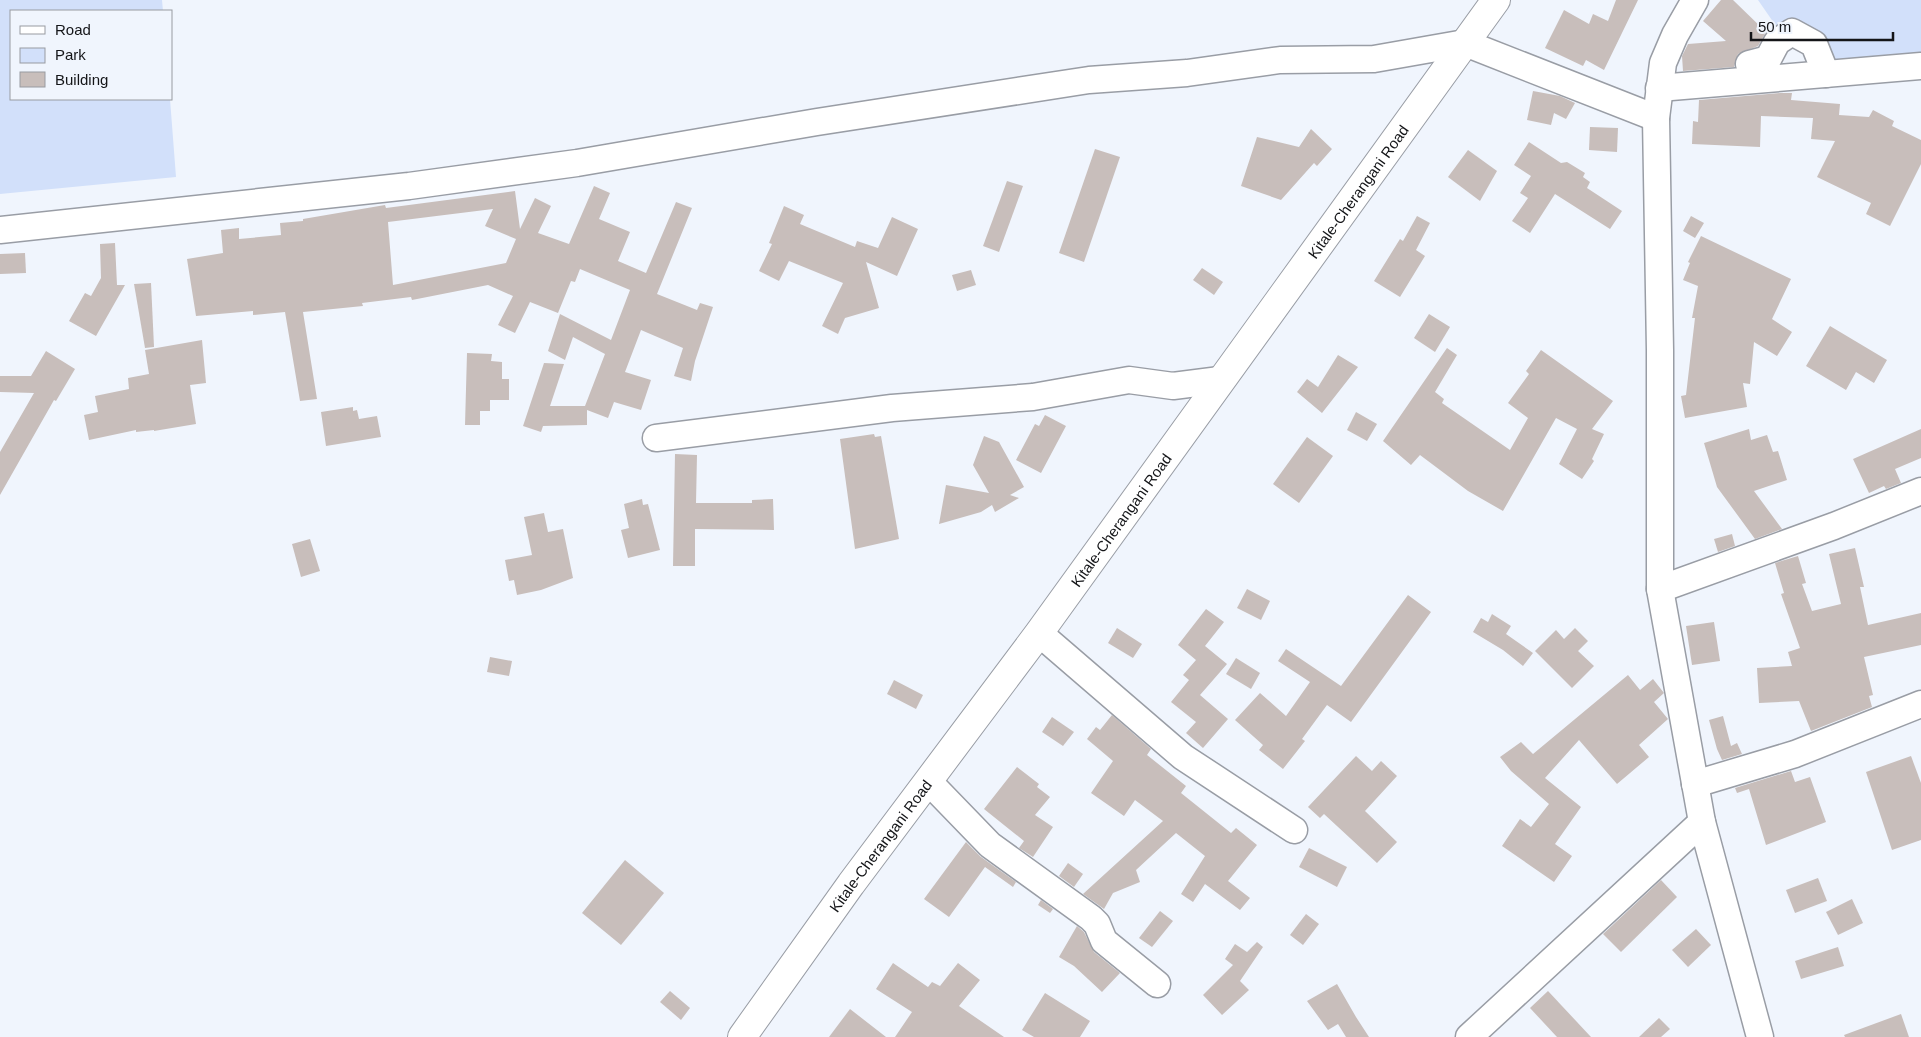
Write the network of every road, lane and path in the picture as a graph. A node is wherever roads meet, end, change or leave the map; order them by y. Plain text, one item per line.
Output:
1 (1496, 0) edge
2 (1695, 0) edge
3 (1465, 43) junction
4 (1749, 64) dead end
5 (1921, 66) edge
6 (1826, 74) junction
7 (1659, 88) junction
8 (1656, 118) junction
9 (0, 230) edge
10 (1220, 380) junction
11 (656, 438) dead end
12 (1921, 492) edge
13 (1660, 589) junction
14 (1039, 633) junction
15 (1921, 704) edge
16 (929, 782) junction
17 (1696, 784) junction
18 (1702, 822) junction
19 (1294, 830) dead end
20 (1157, 984) dead end
21 (742, 1037) edge
22 (1469, 1037) edge
23 (1760, 1037) edge

1 - 3 main road, Kitale-Cherangani Road
2 - 7 street
3 - 8 street
3 - 9 street
3 - 10 main road, Kitale-Cherangani Road
4 - 6 street
5 - 6 street
6 - 7 street
7 - 8 street
8 - 13 street
10 - 11 street
10 - 14 main road, Kitale-Cherangani Road
12 - 13 street
13 - 17 street
14 - 16 main road, Kitale-Cherangani Road
14 - 19 street
15 - 17 street
16 - 20 street
16 - 21 main road, Kitale-Cherangani Road
17 - 18 street
18 - 22 street
18 - 23 street

